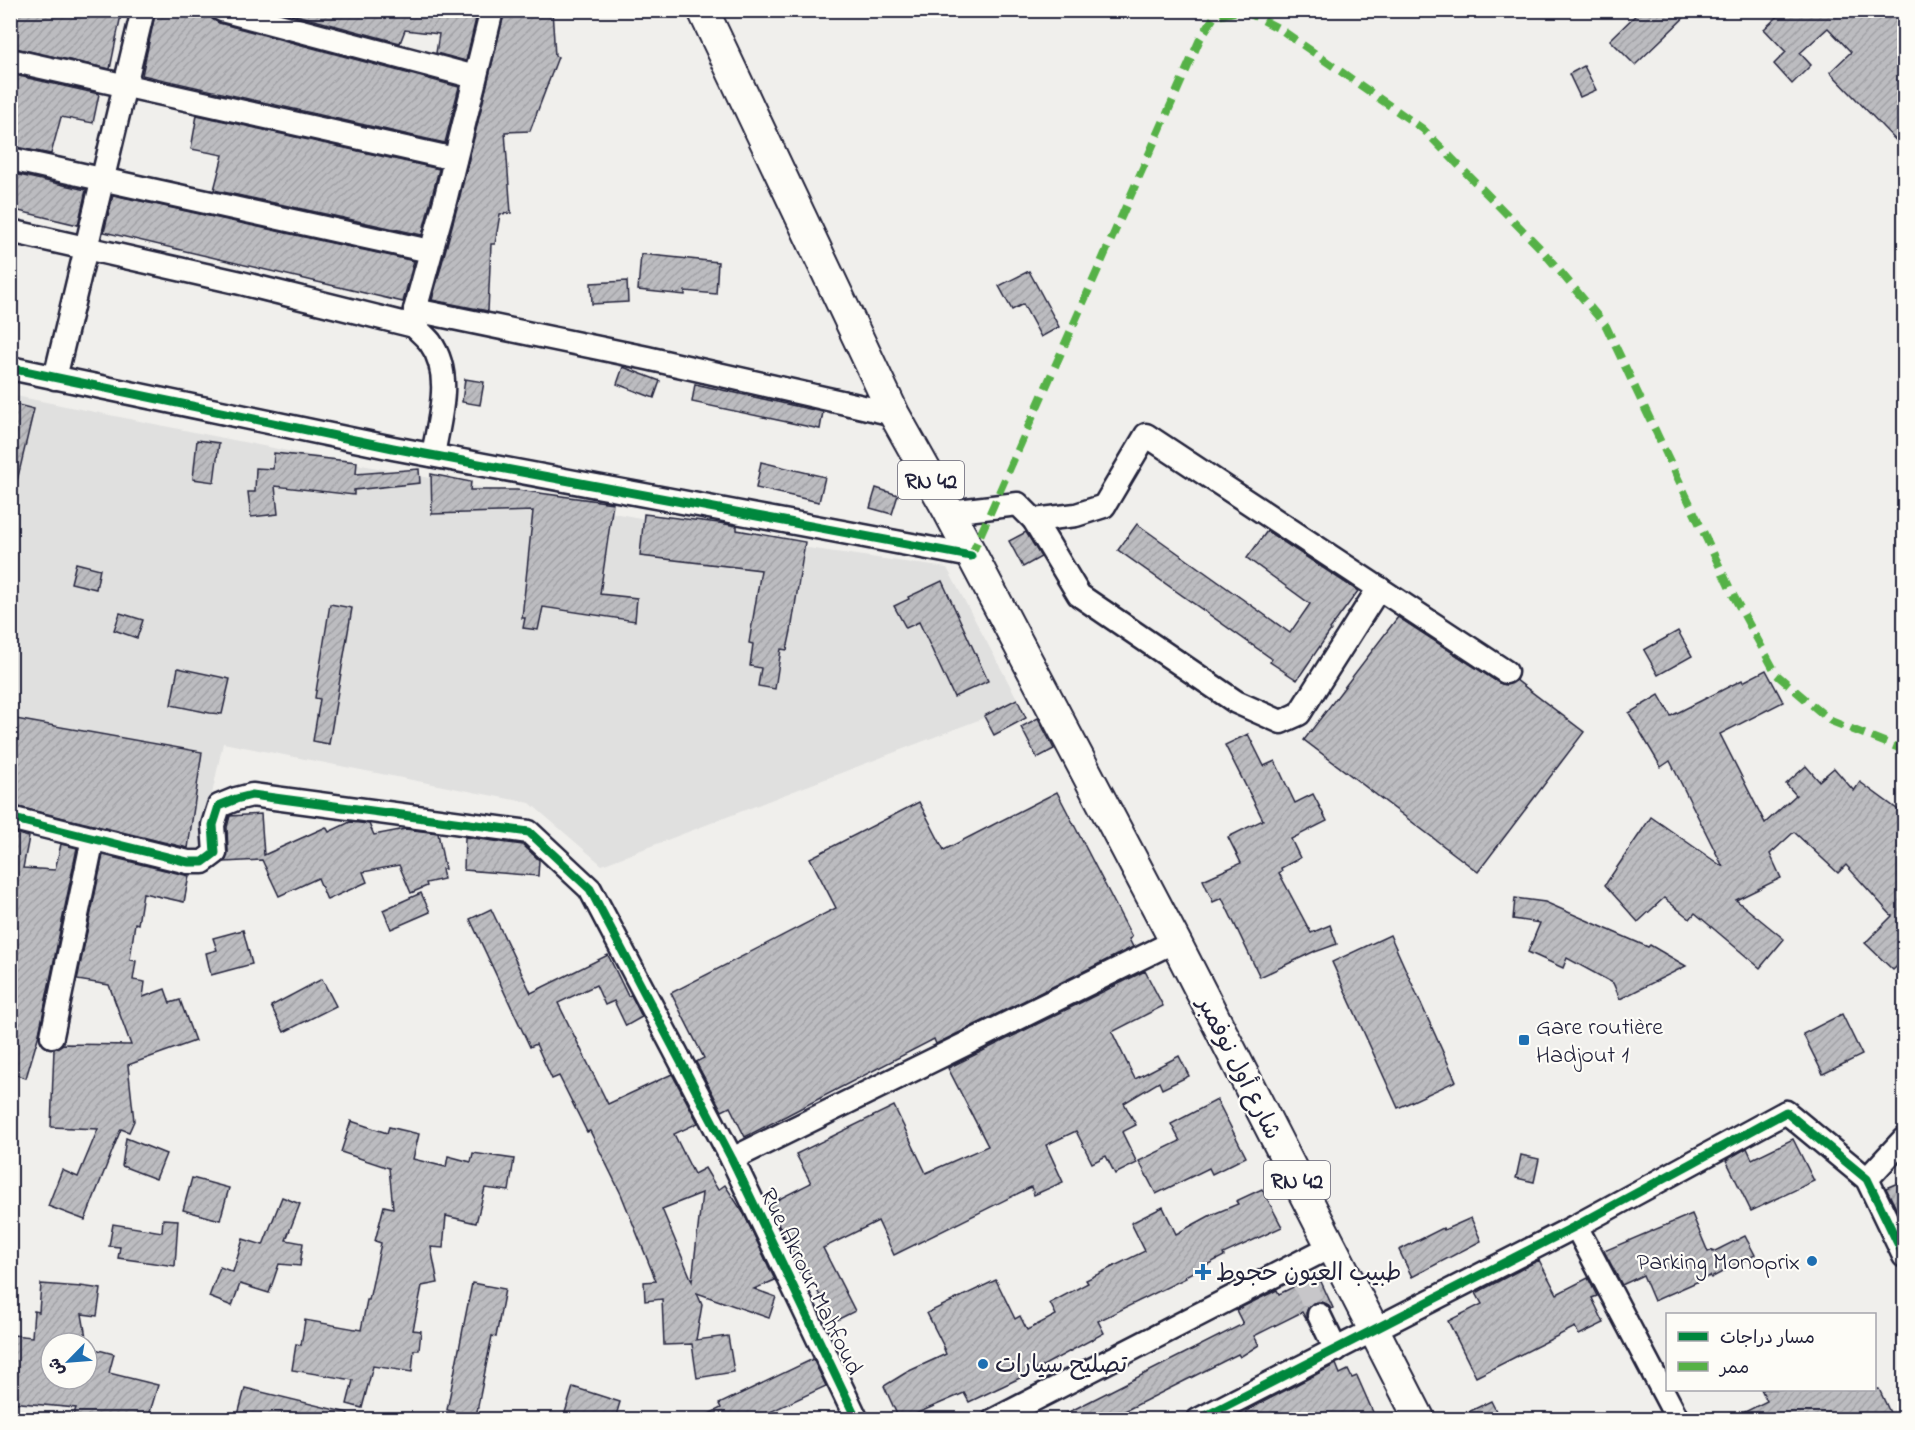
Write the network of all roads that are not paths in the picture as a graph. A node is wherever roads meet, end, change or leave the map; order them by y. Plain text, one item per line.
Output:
1 (142, 10) edge
2 (222, 10) edge
3 (492, 10) edge
4 (703, 10) edge
5 (10, 60) edge
6 (475, 77) junction
7 (123, 85) junction
8 (10, 159) edge
9 (455, 159) junction
10 (103, 180) junction
11 (10, 231) edge
12 (85, 249) junction
13 (430, 251) junction
14 (414, 318) junction
15 (10, 368) edge
16 (55, 378) junction
17 (894, 414) junction
18 (433, 455) junction
19 (949, 512) junction
20 (1034, 520) junction
21 (971, 556) junction
22 (1379, 588) junction
23 (1506, 672) dead end
24 (10, 818) edge
25 (93, 838) junction
26 (1175, 941) junction
27 (52, 1036) dead end
28 (1905, 1139) edge
29 (732, 1159) junction
30 (1905, 1161) edge
31 (1867, 1179) junction
32 (1576, 1226) junction
33 (1330, 1247) junction
34 (1905, 1256) edge
35 (1319, 1315) tunnel mouth
36 (1373, 1331) junction
37 (1336, 1350) junction
38 (857, 1419) edge
39 (994, 1419) edge
40 (1198, 1419) edge
41 (1420, 1419) edge
42 (1678, 1419) edge

1 - 7 street
2 - 6 street
3 - 6 street
4 - 17 main road, RN 42
5 - 7 street
6 - 9 street
7 - 9 street
7 - 10 street
8 - 10 street
9 - 13 street
10 - 12 street
10 - 13 street
11 - 12 street
12 - 14 street
12 - 16 street
13 - 14 street
14 - 17 street
14 - 18 street
15 - 16 street
16 - 18 street
17 - 19 main road, RN 42
18 - 21 street
19 - 20 street
19 - 21 main road, RN 42
20 - 22 street
20 - 22 street
21 - 26 main road, RN 42
22 - 23 street
24 - 25 street
25 - 27 street
25 - 29 street, Rue Akrour Mahfoud
26 - 29 street
26 - 33 main road, شارع أول نوفمبر / RN 42
28 - 31 street
29 - 38 street, Rue Akrour Mahfoud
30 - 31 street
31 - 32 street
31 - 34 street
32 - 36 street
32 - 42 street
33 - 36 main road, شارع أول نوفمبر / RN 42
33 - 39 street
35 - 37 street
36 - 37 street
36 - 41 main road, شارع أول نوفمبر / RN 42
37 - 40 street

